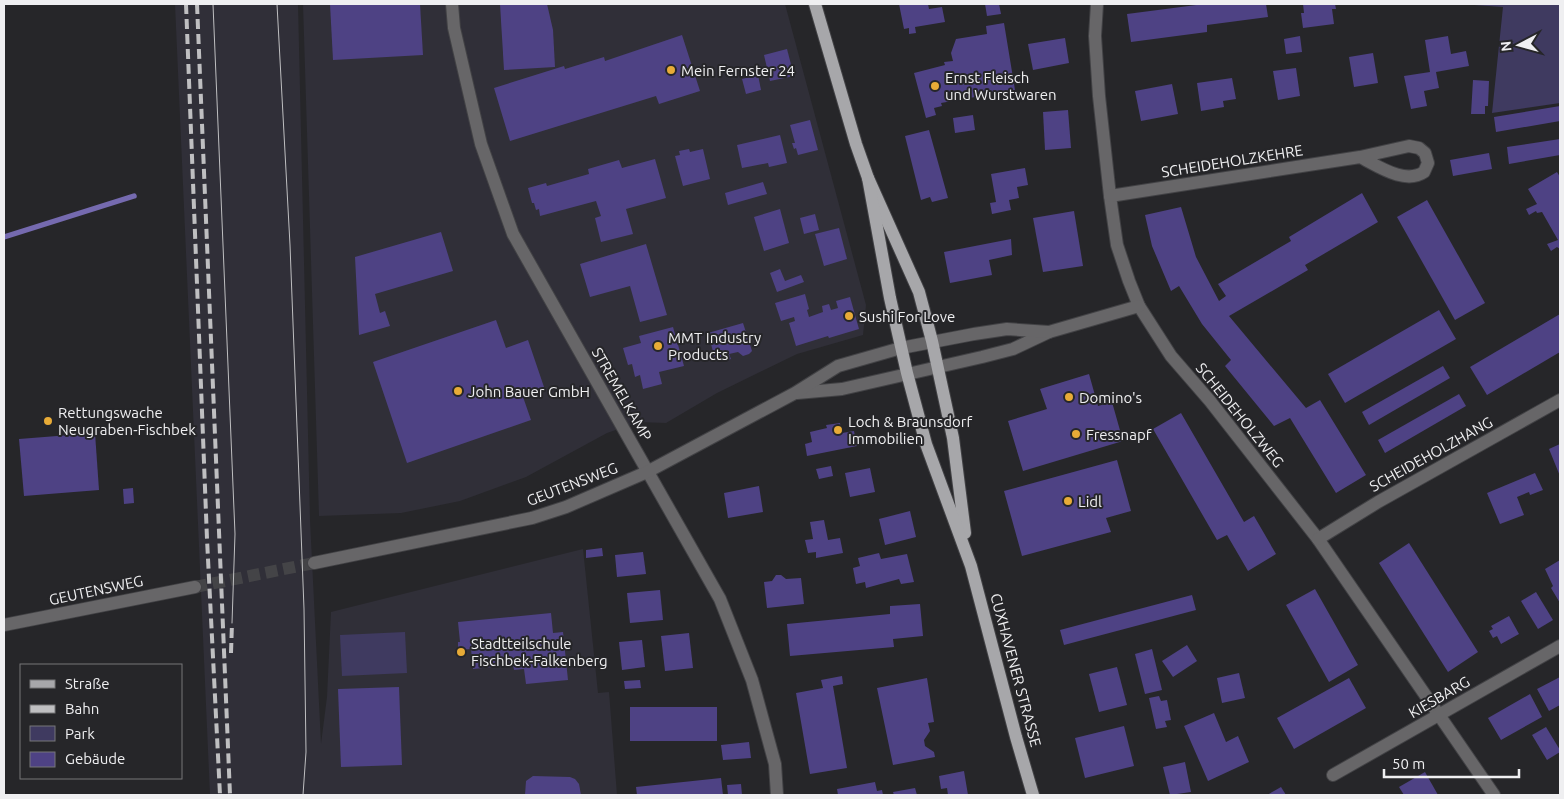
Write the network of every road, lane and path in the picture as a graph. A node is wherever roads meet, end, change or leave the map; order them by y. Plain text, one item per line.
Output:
1 (452, 4) edge
2 (815, 4) edge
3 (1097, 4) edge
4 (1360, 157) junction
5 (868, 178) junction
6 (1110, 196) junction
7 (1139, 306) junction
8 (1049, 332) junction
9 (932, 341) junction
10 (901, 348) junction
11 (938, 366) junction
12 (907, 373) junction
13 (795, 393) junction
14 (1560, 400) edge
15 (647, 472) junction
16 (1318, 539) junction
17 (967, 553) junction
18 (314, 563) tunnel mouth
19 (195, 587) tunnel mouth
20 (4, 625) edge
21 (1560, 646) edge
22 (1439, 715) junction
23 (1333, 775) dead end
24 (777, 795) edge
25 (1033, 795) edge
26 (1494, 795) edge

1 - 15 street, STREMELKAMP
2 - 5 main road, CUXHAVENER STRASSE
3 - 6 street, SCHEIDEHOLZWEG
4 - 4 street, SCHEIDEHOLZKEHRE
4 - 6 street, SCHEIDEHOLZKEHRE
5 - 9 main road, CUXHAVENER STRASSE
5 - 10 main road, CUXHAVENER STRASSE
6 - 7 street, SCHEIDEHOLZWEG
7 - 8 street
7 - 16 street, SCHEIDEHOLZWEG
8 - 9 street, GEUTENSWEG
8 - 11 street, GEUTENSWEG
9 - 10 street, GEUTENSWEG
9 - 11 main road, CUXHAVENER STRASSE
10 - 12 main road, CUXHAVENER STRASSE
10 - 13 street, GEUTENSWEG
11 - 12 street, GEUTENSWEG
11 - 17 main road, CUXHAVENER STRASSE
12 - 13 street, GEUTENSWEG
12 - 17 main road, CUXHAVENER STRASSE
13 - 15 street, GEUTENSWEG
14 - 16 street, SCHEIDEHOLZHANG
15 - 18 street, GEUTENSWEG
15 - 24 street, STREMELKAMP
16 - 22 street, SCHEIDEHOLZWEG
17 - 25 main road, CUXHAVENER STRASSE
19 - 20 street, GEUTENSWEG
21 - 22 street, KIESBARG
22 - 23 street, KIESBARG
22 - 26 street, SCHEIDEHOLZWEG

